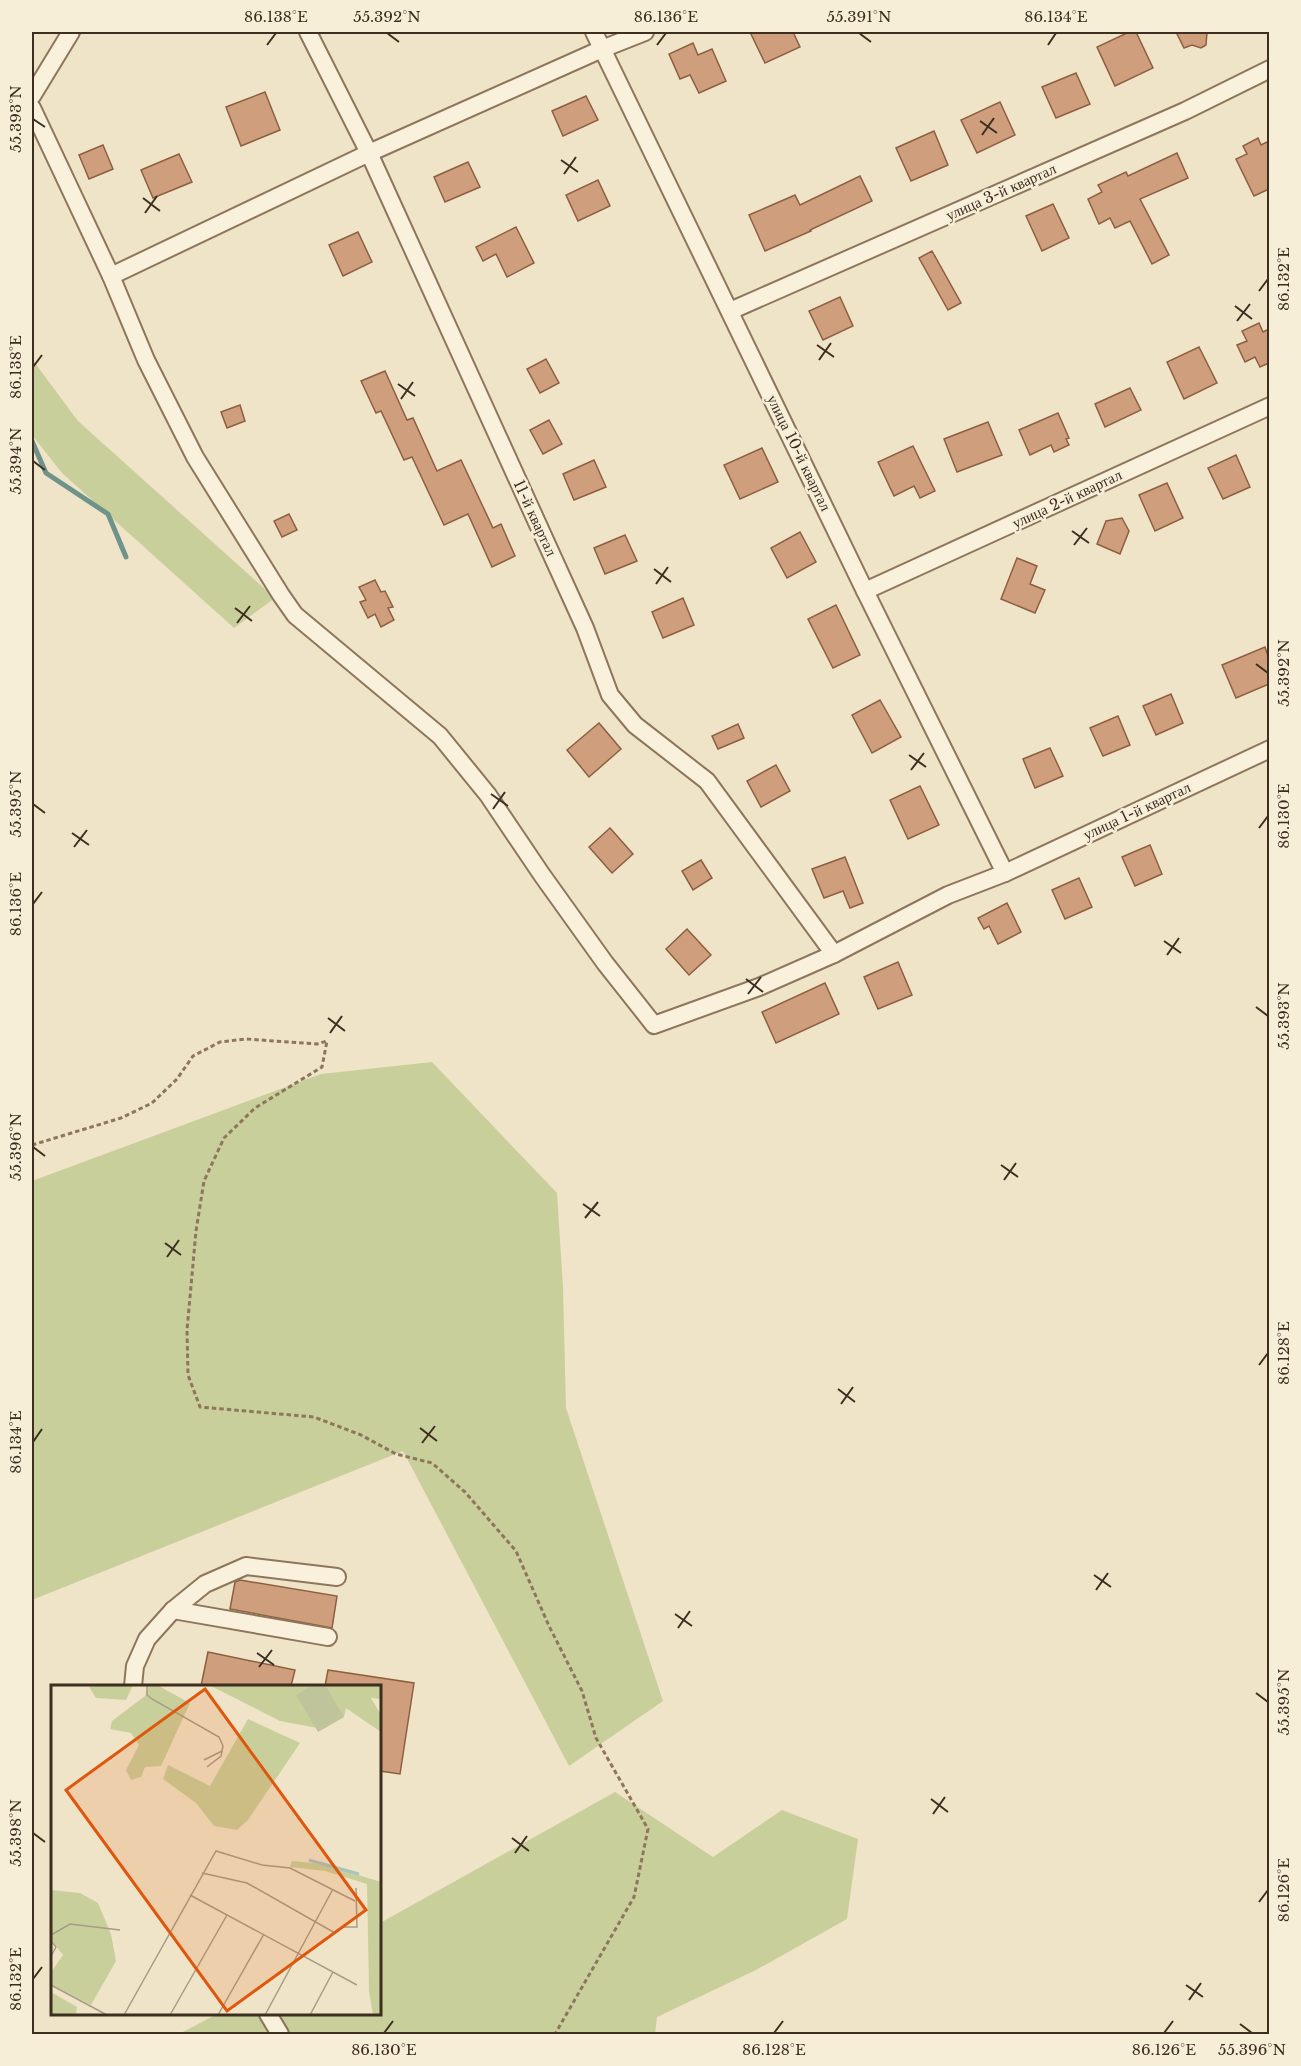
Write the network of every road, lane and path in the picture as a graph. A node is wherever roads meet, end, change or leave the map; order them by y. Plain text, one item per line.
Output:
1 (71, 32) edge
2 (308, 32) edge
3 (594, 32) edge
4 (645, 32) edge
5 (602, 49) junction
6 (1269, 69) edge
7 (32, 96) edge
8 (32, 108) edge
9 (369, 153) junction
10 (111, 276) junction
11 (730, 312) junction
12 (1269, 406) edge
13 (865, 591) junction
14 (1269, 749) edge
15 (1005, 873) junction
16 (834, 954) junction
17 (32, 1144) edge
18 (337, 1577) dead end
19 (172, 1610) junction
20 (328, 1637) dead end
21 (133, 1685) edge
22 (269, 2015) edge
23 (280, 2034) edge
24 (555, 2034) edge

1 - 7 street
2 - 9 street, 11-й квартал
3 - 5 street, улица 10-й квартал
4 - 5 street
5 - 9 street
5 - 11 street, улица 10-й квартал
6 - 11 street, улица 3-й квартал
8 - 10 street
9 - 10 street
9 - 16 street, 11-й квартал
10 - 16 street, улица 1-й квартал
11 - 13 street, улица 10-й квартал
12 - 13 street, улица 2-й квартал
13 - 15 street, улица 10-й квартал
14 - 15 street, улица 1-й квартал
15 - 16 street, улица 1-й квартал
17 - 24 path
18 - 19 street
19 - 20 street
19 - 21 street
22 - 23 street

